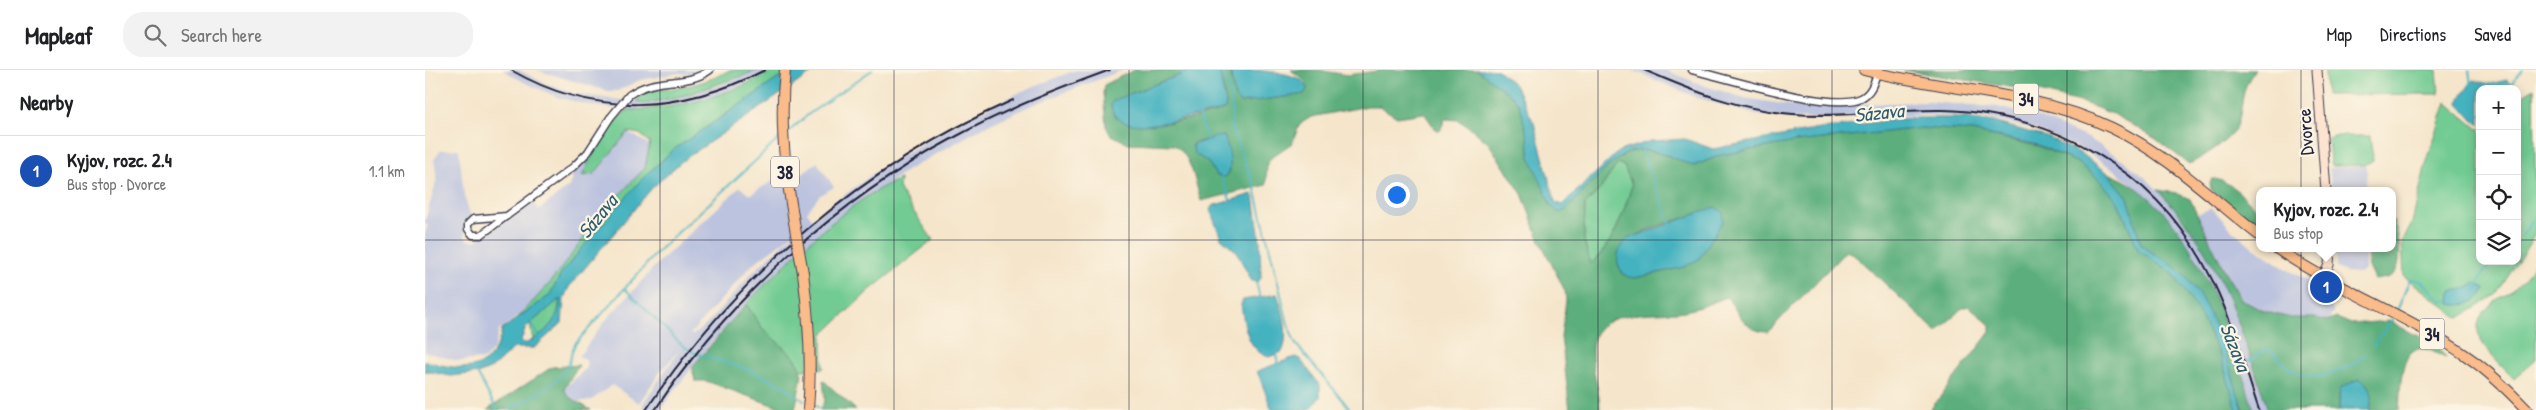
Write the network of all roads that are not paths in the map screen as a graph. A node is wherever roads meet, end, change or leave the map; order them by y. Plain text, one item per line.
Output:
1 (710, 70) edge
2 (785, 70) edge
3 (1692, 70) edge
4 (1864, 70) edge
5 (2317, 70) edge
6 (1877, 73) junction
7 (2326, 187) edge
8 (507, 216) junction
9 (2256, 233) edge
10 (2282, 252) edge
11 (2330, 252) edge
12 (2323, 278) junction
13 (808, 410) edge
14 (2527, 410) edge

1 - 8 street, bridge
2 - 13 main road, 38, bridge
3 - 6 street
4 - 6 main road, 34
5 - 7 street, Dvorce
6 - 9 main road, 34
8 - 8 street
10 - 12 main road, 34
11 - 12 street
12 - 14 main road, 34

